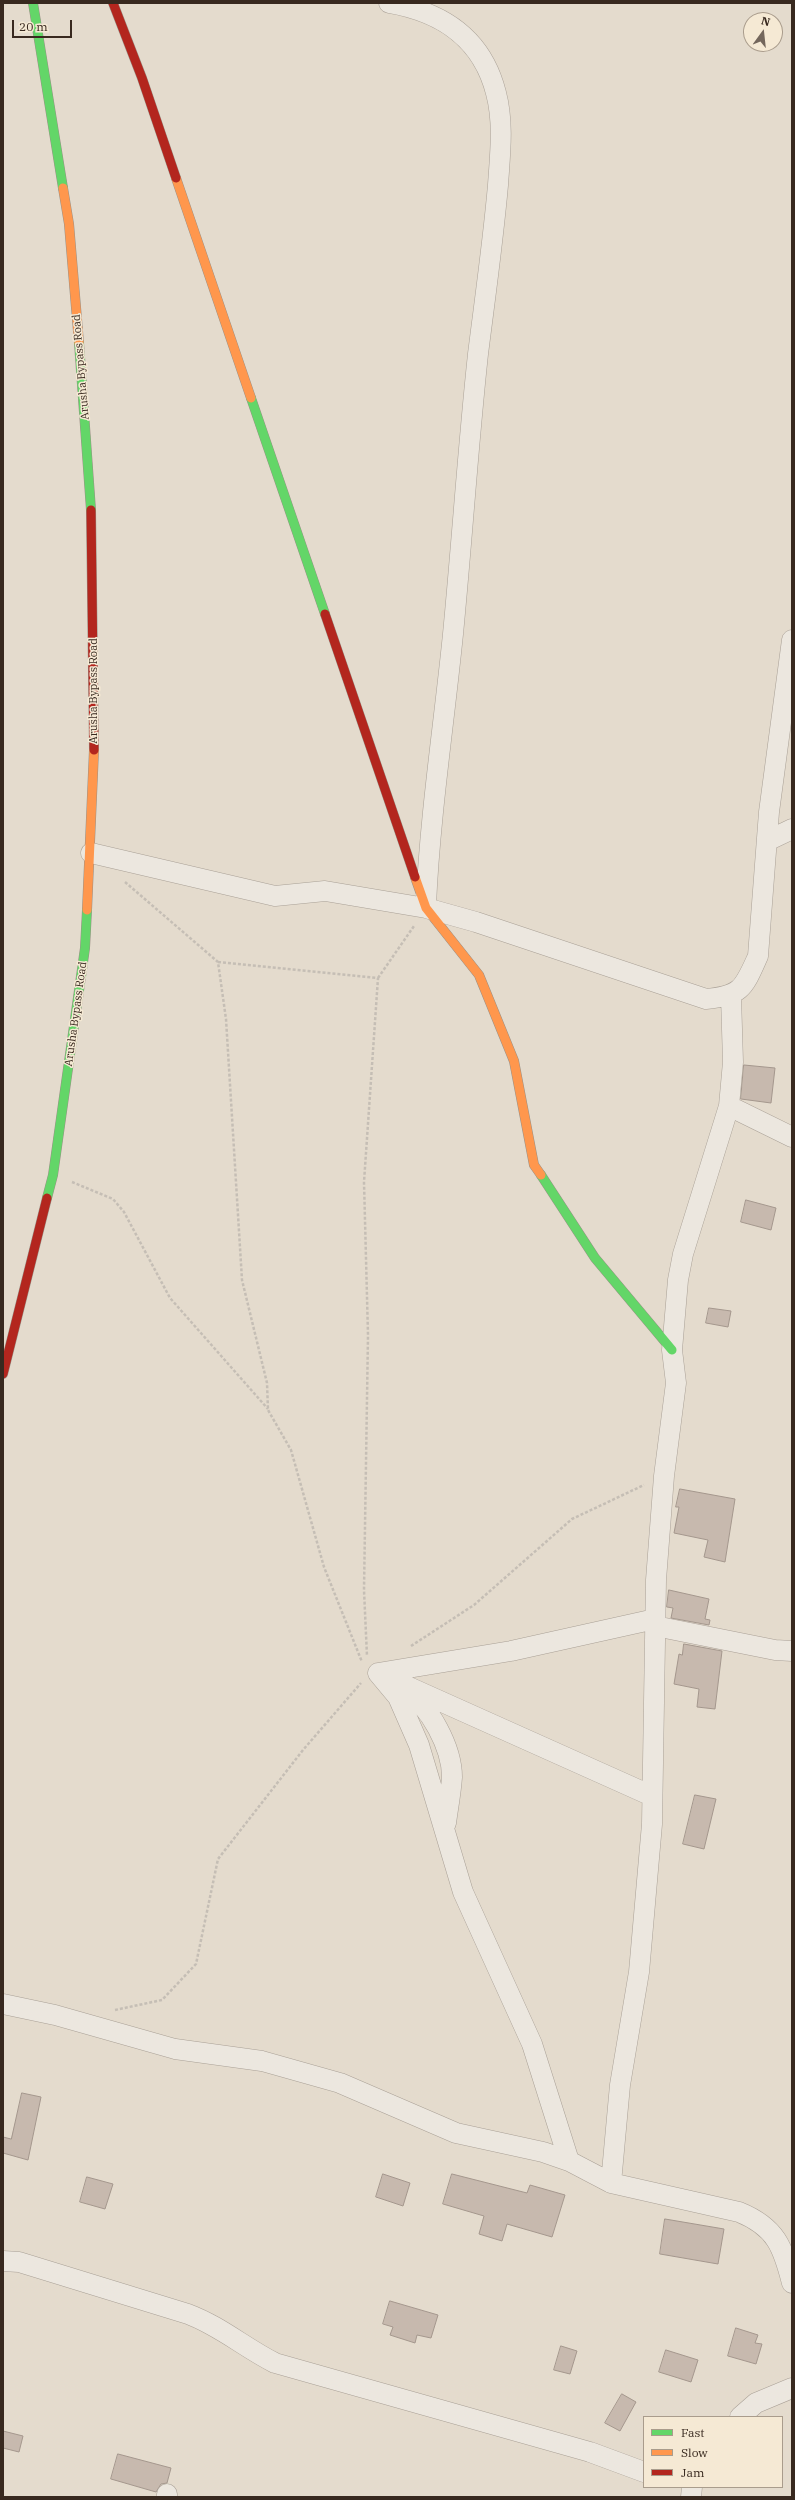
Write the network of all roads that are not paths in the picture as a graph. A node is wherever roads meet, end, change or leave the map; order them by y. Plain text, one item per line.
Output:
1 (32, 3) edge
2 (112, 3) edge
3 (388, 3) edge
4 (792, 640) edge
5 (792, 829) edge
6 (767, 841) junction
7 (91, 853) junction
8 (426, 908) junction
9 (731, 996) junction
10 (729, 1106) junction
11 (792, 1137) edge
12 (672, 1350) junction
13 (3, 1374) edge
14 (655, 1623) junction
15 (792, 1651) edge
16 (368, 1670) junction
17 (652, 1796) junction
18 (3, 2004) edge
19 (569, 2161) junction
20 (611, 2183) junction
21 (3, 2261) edge
22 (792, 2284) edge
23 (792, 2388) edge
24 (741, 2416) edge
25 (643, 2472) edge

1 - 7 street, Arusha Bypass Road
2 - 8 street
3 - 8 street
4 - 6 street
5 - 6 street
6 - 9 street
7 - 8 street
7 - 13 street, Arusha Bypass Road
8 - 9 street
8 - 12 street
9 - 10 street
10 - 11 street
10 - 12 street
12 - 14 street
14 - 15 street
14 - 16 street
14 - 17 street
16 - 17 street
16 - 19 street
17 - 20 street
18 - 19 street
19 - 20 street
20 - 22 street
21 - 25 street
23 - 24 street

